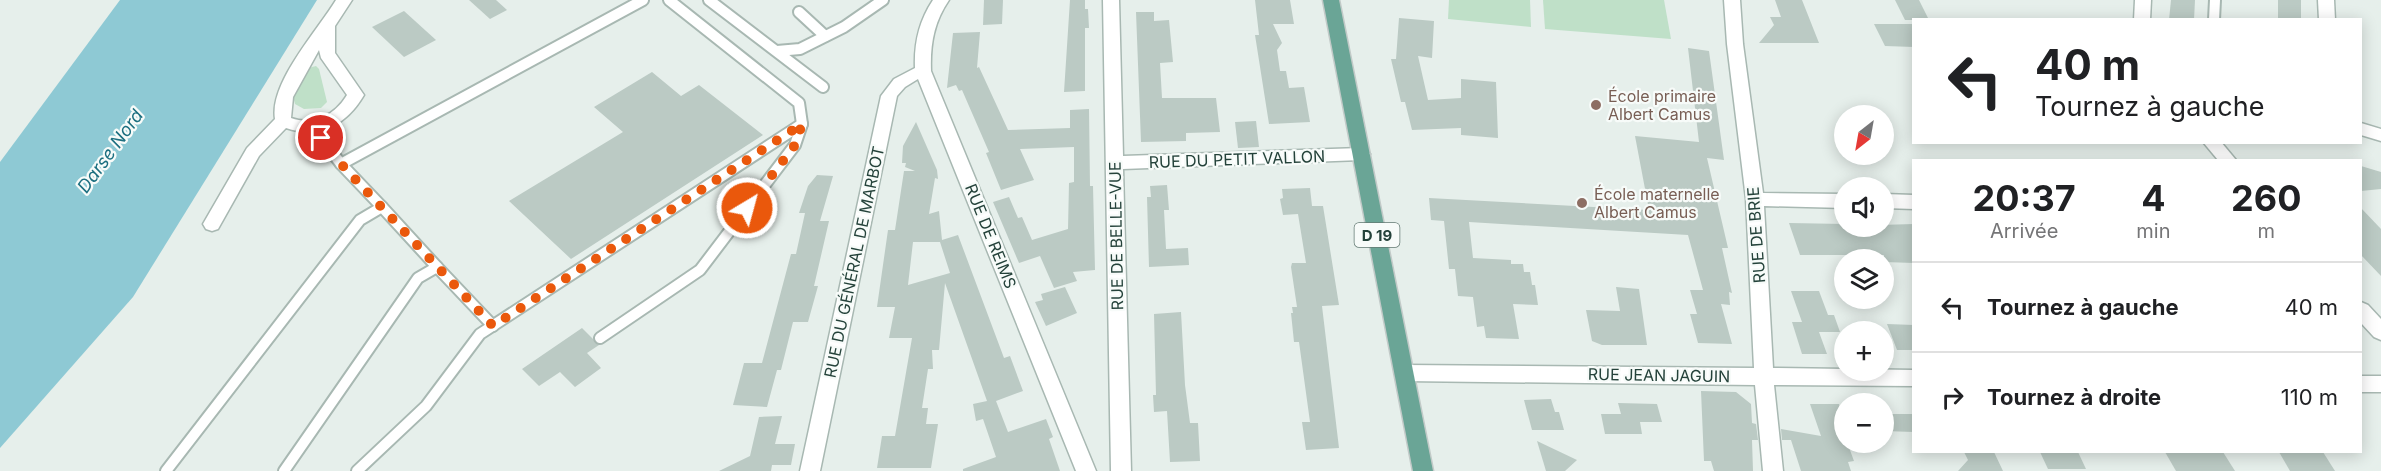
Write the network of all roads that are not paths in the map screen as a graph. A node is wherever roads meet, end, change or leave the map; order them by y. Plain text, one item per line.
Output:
1 (344, 0) edge
2 (643, 0) edge
3 (669, 0) edge
4 (709, 0) edge
5 (883, 0) edge
6 (941, 0) edge
7 (1111, 0) edge
8 (1331, 0) edge
9 (1732, 0) edge
10 (2143, 0) edge
11 (2215, 0) edge
12 (2326, 0) edge
13 (799, 12) dead end
14 (2142, 18) edge
15 (2214, 18) edge
16 (2327, 18) edge
17 (328, 28) junction
18 (825, 36) junction
19 (777, 51) junction
20 (922, 71) junction
21 (823, 87) dead end
22 (283, 122) junction
23 (802, 124) junction
24 (2362, 129) edge
25 (2381, 135) edge
26 (321, 138) dead end
27 (2213, 144) edge
28 (1361, 154) junction
29 (2226, 159) edge
30 (1114, 163) junction
31 (341, 164) junction
32 (1755, 199) junction
33 (1834, 201) edge
34 (1894, 201) edge
35 (1912, 202) edge
36 (382, 207) junction
37 (212, 224) dead end
38 (436, 267) junction
39 (2369, 312) edge
40 (493, 326) junction
41 (2381, 332) edge
42 (600, 338) dead end
43 (1405, 373) junction
44 (1764, 376) junction
45 (1912, 378) edge
46 (2362, 384) edge
47 (2381, 384) edge
48 (166, 471) edge
49 (284, 471) edge
50 (357, 471) edge
51 (810, 471) edge
52 (1086, 471) edge
53 (1122, 471) edge
54 (1423, 471) edge
55 (1773, 471) edge

1 - 17 street
2 - 31 lane
3 - 23 lane
4 - 19 lane
5 - 18 lane
6 - 20 street, RUE DE REIMS
7 - 30 street, RUE DE BELLE-VUE
8 - 28 main road, D 19
9 - 32 street, RUE DE BRIE
10 - 14 street
11 - 15 lane
12 - 16 street
13 - 18 lane
17 - 22 street
17 - 22 street
18 - 19 lane
19 - 21 lane
20 - 51 street, RUE DU GÉNÉRAL DE MARBOT
20 - 52 street, RUE DE REIMS
22 - 37 street
23 - 40 lane
23 - 42 lane
24 - 25 street
26 - 31 lane
27 - 29 street
28 - 30 street, RUE DU PETIT VALLON
28 - 43 main road, D 19
30 - 53 street, RUE DE BELLE-VUE
31 - 36 lane
32 - 33 street
32 - 44 street, RUE DE BRIE
34 - 35 street
36 - 38 lane
36 - 48 lane
38 - 40 lane
38 - 49 lane
39 - 41 street
40 - 50 lane
43 - 44 street, RUE JEAN JAGUIN
43 - 54 main road, D 19
44 - 45 street, RUE JEAN JAGUIN
44 - 55 street, RUE DE BRIE
46 - 47 street

